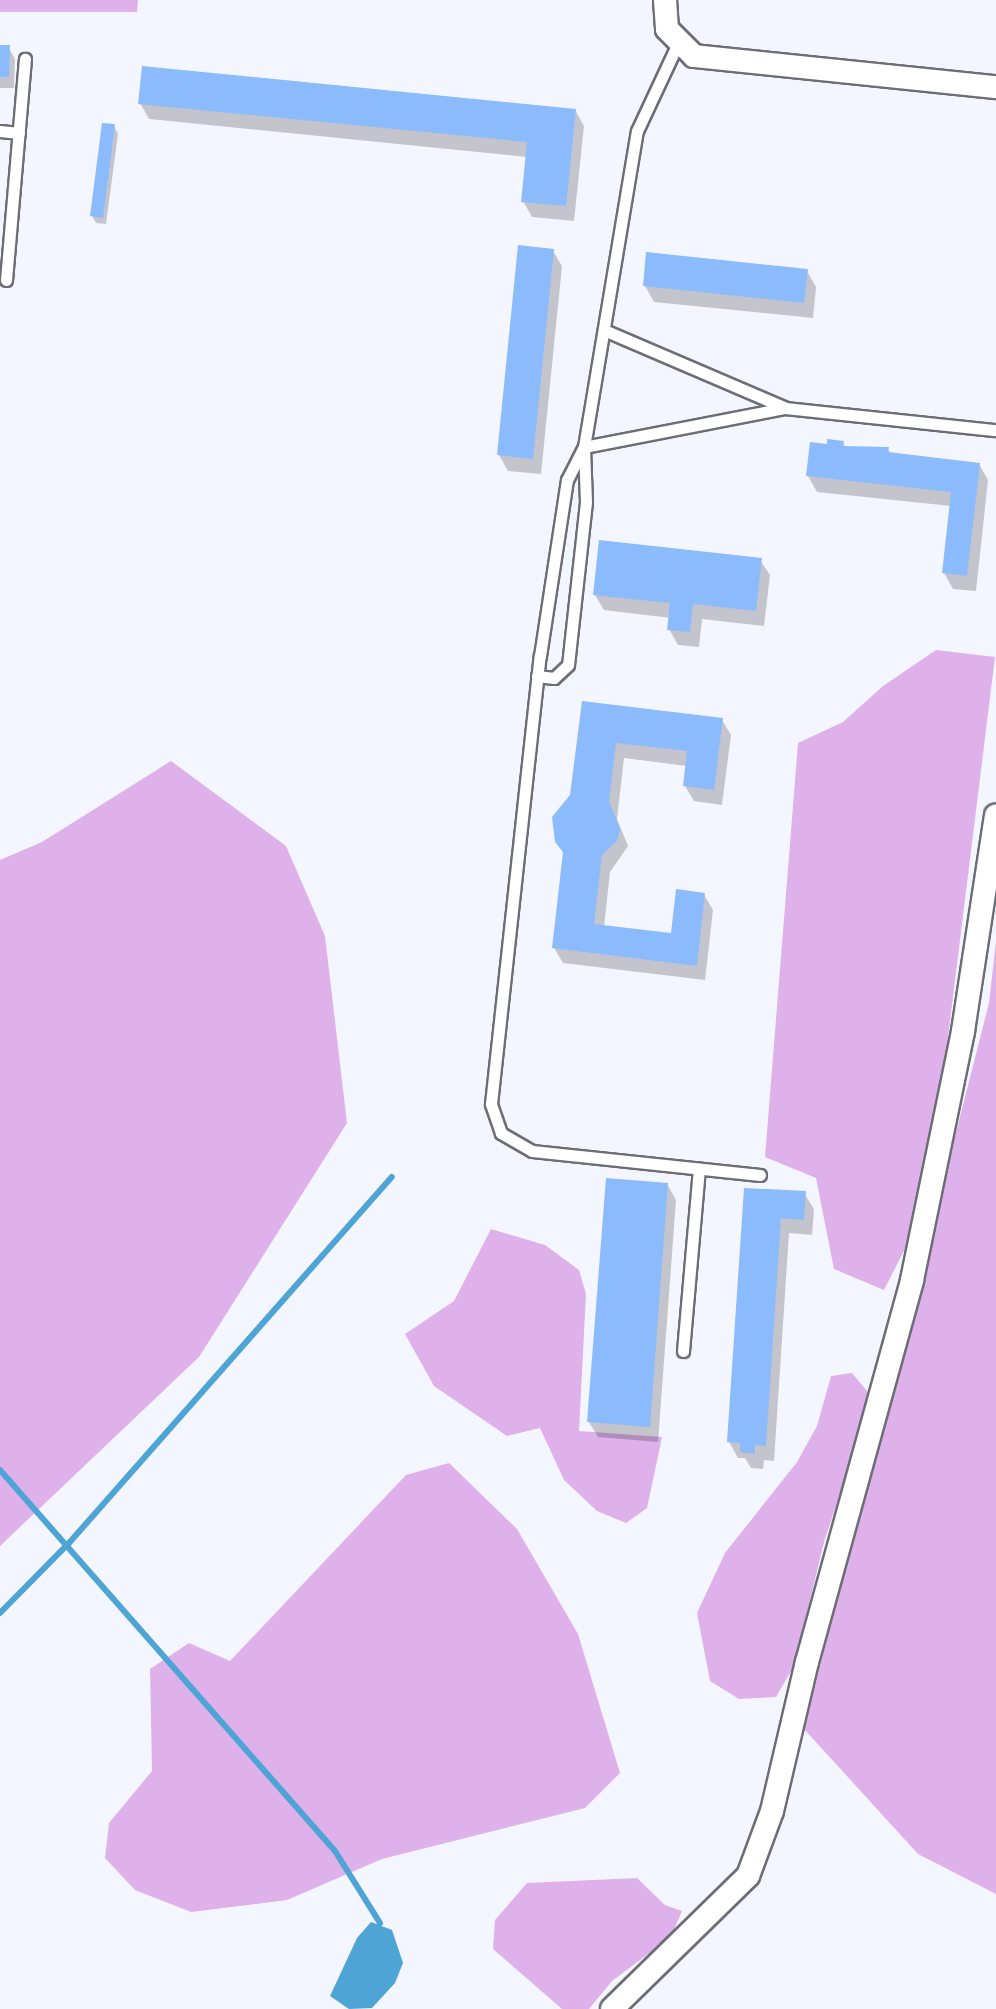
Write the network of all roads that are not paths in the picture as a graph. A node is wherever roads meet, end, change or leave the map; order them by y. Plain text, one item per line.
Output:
1 (665, 0) edge
2 (678, 43) junction
3 (25, 59) dead end
4 (996, 87) edge
5 (0, 131) edge
6 (19, 133) junction
7 (6, 280) dead end
8 (604, 330) junction
9 (785, 408) junction
10 (996, 430) edge
11 (584, 447) junction
12 (537, 676) junction
13 (996, 816) edge
14 (699, 1169) junction
15 (760, 1175) dead end
16 (683, 1351) dead end
17 (612, 2009) edge

1 - 2 street
2 - 4 street
2 - 8 lane
3 - 6 lane
5 - 6 lane
6 - 7 lane
8 - 9 lane
8 - 11 lane
9 - 10 lane
9 - 11 lane
11 - 12 lane
11 - 12 lane
12 - 14 lane
13 - 17 street
14 - 15 lane
14 - 16 lane

